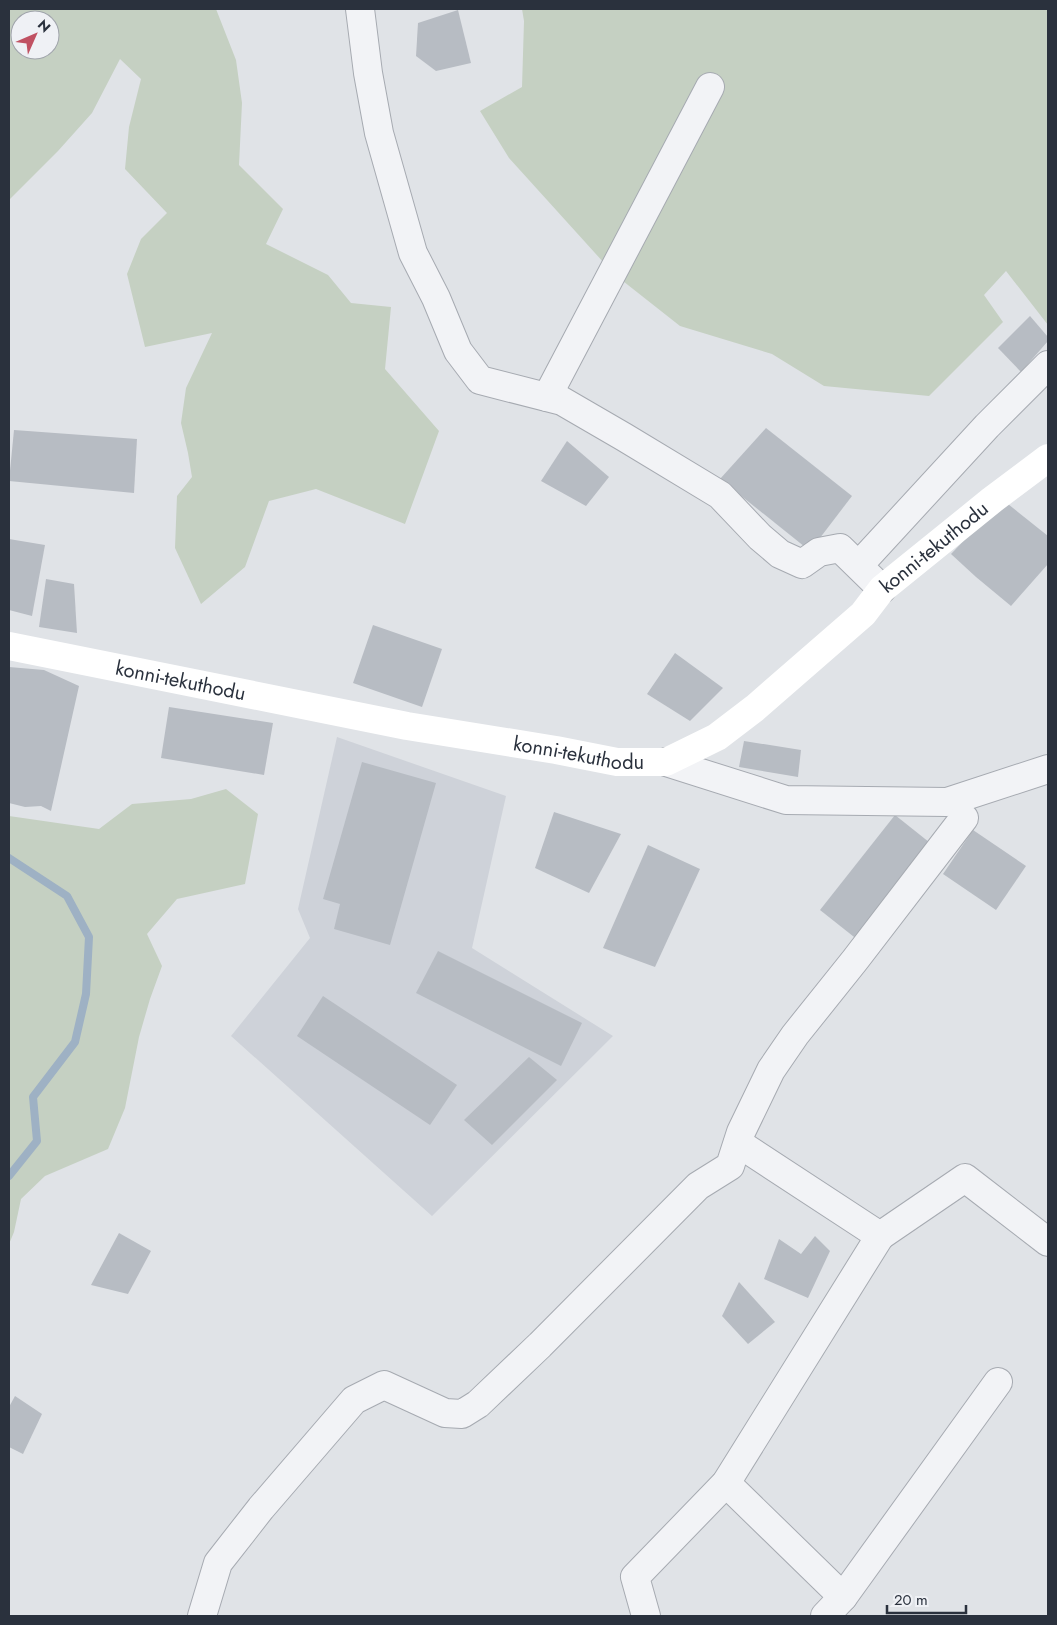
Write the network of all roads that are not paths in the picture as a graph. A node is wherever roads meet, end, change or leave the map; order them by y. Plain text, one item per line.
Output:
1 (360, 9) edge
2 (710, 87) dead end
3 (1048, 366) edge
4 (547, 397) junction
5 (1048, 458) edge
6 (859, 565) junction
7 (882, 589) junction
8 (9, 646) edge
9 (666, 762) junction
10 (1048, 769) edge
11 (964, 818) dead end
12 (738, 1143) junction
13 (880, 1236) junction
14 (1048, 1242) edge
15 (998, 1382) dead end
16 (726, 1483) junction
17 (834, 1607) edge
18 (202, 1616) edge
19 (646, 1616) edge

1 - 4 street
2 - 4 street
3 - 6 street
4 - 6 street
5 - 7 main road, konni-tekuthodu
6 - 7 street
7 - 9 main road, konni-tekuthodu
8 - 9 main road, konni-tekuthodu
9 - 10 street
11 - 12 street
12 - 13 street
12 - 18 street
13 - 14 street
13 - 16 street
15 - 17 street
16 - 17 street
16 - 19 street

